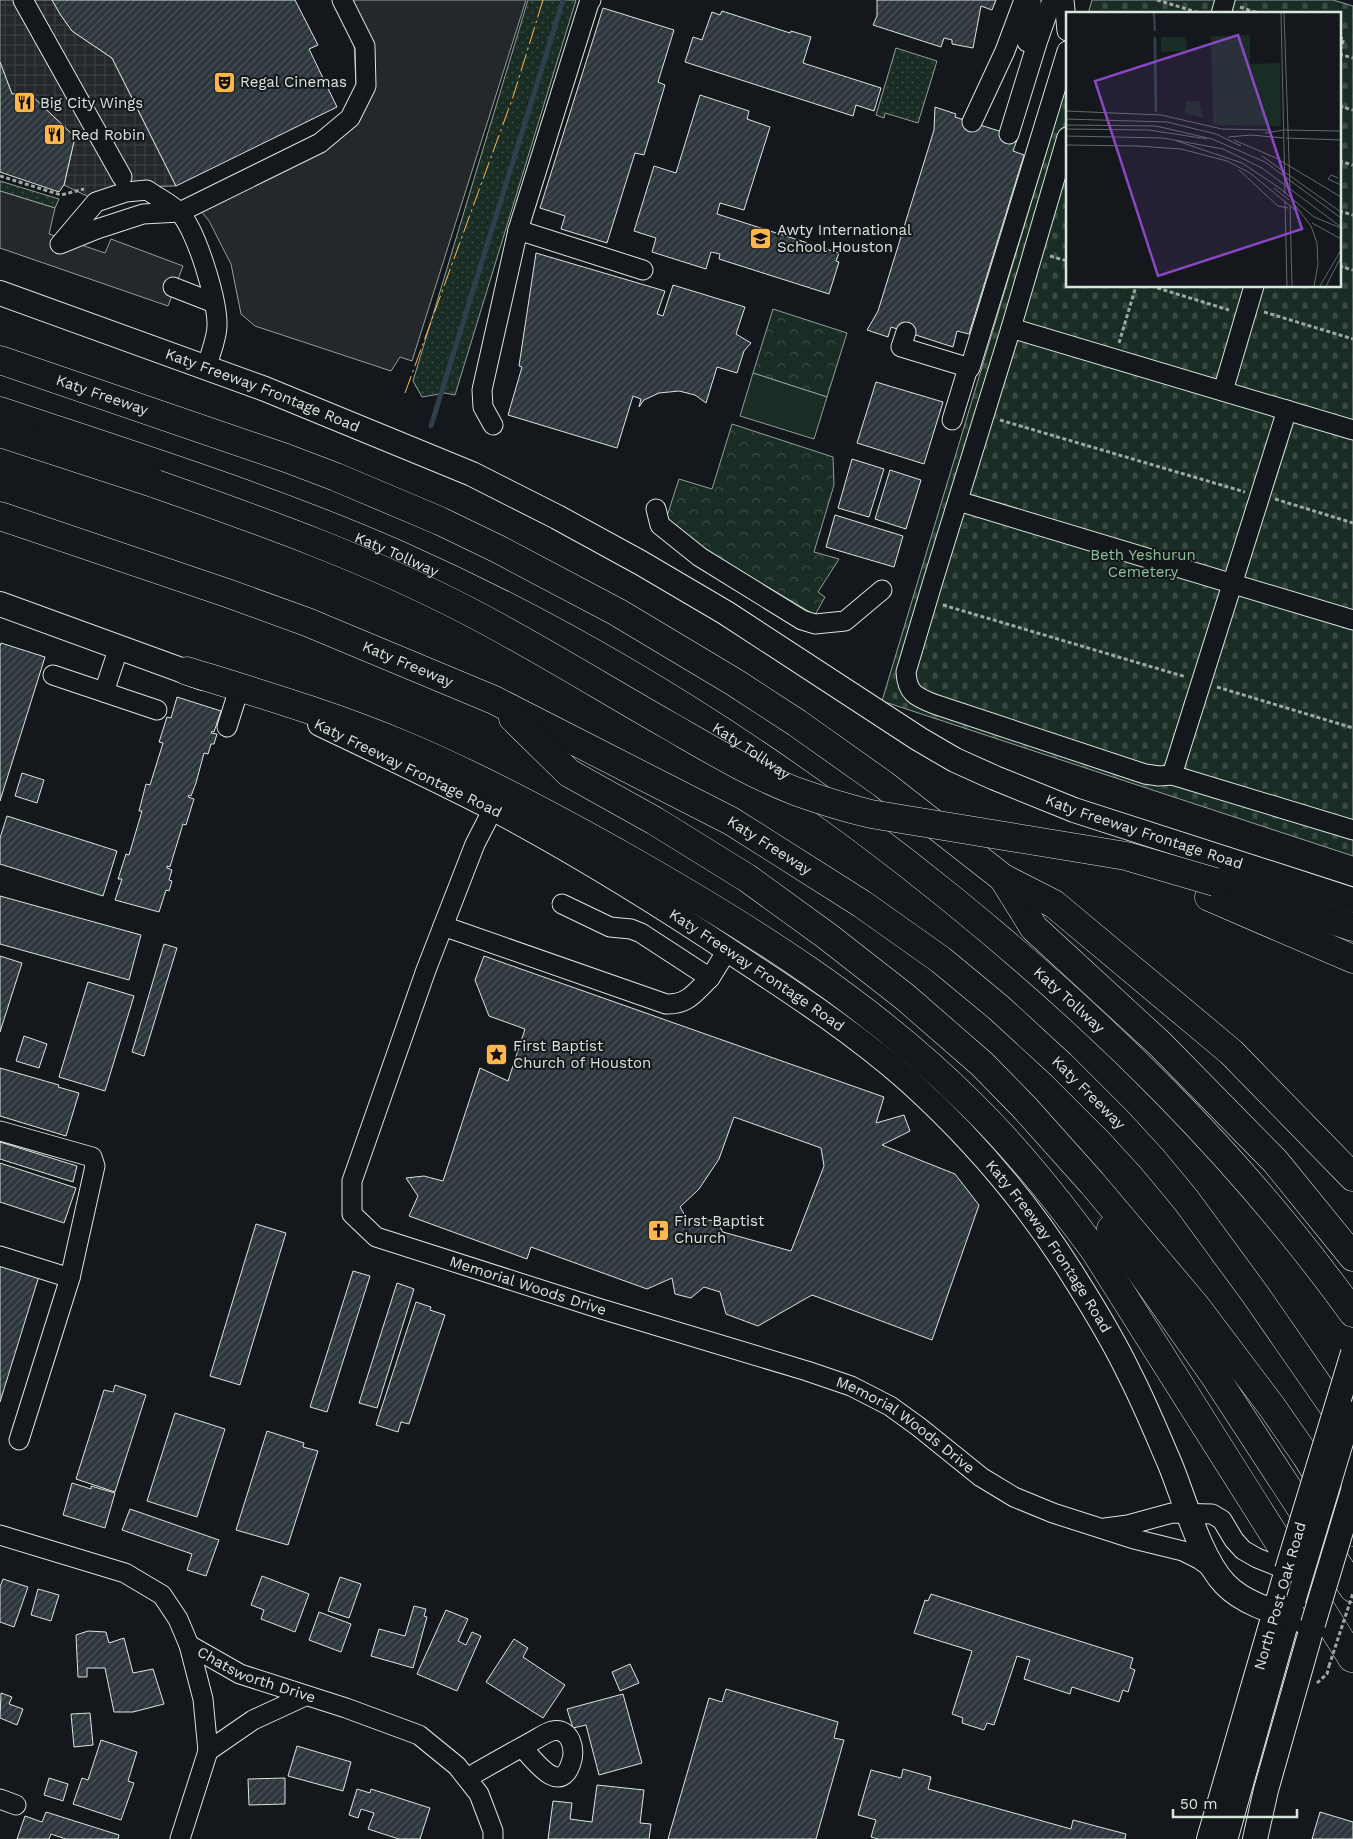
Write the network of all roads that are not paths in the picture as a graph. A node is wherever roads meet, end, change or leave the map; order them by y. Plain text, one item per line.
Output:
1 (23, 0) edge
2 (342, 0) edge
3 (1024, 0) edge
4 (1031, 0) edge
5 (1052, 0) edge
6 (1064, 0) edge
7 (590, 1) edge
8 (1066, 21) edge
9 (1033, 39) junction
10 (1066, 54) edge
11 (972, 122) dead end
12 (1005, 133) dead end
13 (1066, 140) edge
14 (122, 176) dead end
15 (180, 212) junction
16 (518, 230) junction
17 (643, 270) dead end
18 (173, 288) dead end
19 (1253, 288) edge
20 (0, 293) edge
21 (214, 303) junction
22 (1011, 328) junction
23 (906, 332) dead end
24 (0, 360) edge
25 (207, 366) junction
26 (968, 368) junction
27 (1223, 391) junction
28 (1287, 410) junction
29 (0, 411) edge
30 (952, 420) dead end
31 (493, 425) dead end
32 (1353, 430) edge
33 (0, 433) edge
34 (0, 451) edge
35 (153, 492) junction
36 (958, 501) junction
37 (656, 509) dead end
38 (0, 516) edge
39 (1233, 584) junction
40 (882, 590) dead end
41 (0, 604) edge
42 (1353, 620) edge
43 (119, 647) junction
44 (187, 671) junction
45 (53, 675) dead end
46 (104, 692) junction
47 (238, 692) junction
48 (494, 700) junction
49 (157, 710) dead end
50 (227, 727) dead end
51 (1172, 775) junction
52 (493, 809) junction
53 (1353, 830) edge
54 (1003, 878) junction
55 (1212, 889) junction
56 (1353, 900) edge
57 (562, 904) dead end
58 (443, 926) junction
59 (1353, 927) edge
60 (728, 950) junction
61 (1353, 959) edge
62 (710, 978) junction
63 (1025, 1108) junction
64 (0, 1131) edge
65 (1353, 1177) edge
66 (0, 1256) edge
67 (1353, 1257) edge
68 (70, 1278) junction
69 (1353, 1312) edge
70 (1353, 1353) edge
71 (1353, 1411) edge
72 (1353, 1436) edge
73 (20, 1440) dead end
74 (1353, 1491) edge
75 (1190, 1513) junction
76 (1096, 1527) junction
77 (1353, 1532) edge
78 (0, 1535) edge
79 (1216, 1573) junction
80 (1353, 1588) edge
81 (1294, 1592) junction
82 (189, 1645) junction
83 (1341, 1662) edge
84 (306, 1696) junction
85 (522, 1747) dead end
86 (208, 1751) junction
87 (467, 1778) junction
88 (180, 1839) edge
89 (493, 1839) edge
90 (1210, 1839) edge
91 (1228, 1839) edge
92 (1255, 1839) edge

1 - 14 street
2 - 15 street
3 - 11 street
4 - 9 street
5 - 9 street
6 - 8 street
7 - 16 street
9 - 12 street
10 - 26 street
13 - 22 street
15 - 15 street
15 - 21 street
16 - 17 street
16 - 31 street
18 - 21 street
19 - 27 street
20 - 25 main road, Katy Freeway Frontage Road
21 - 25 street
22 - 27 street
22 - 36 street
23 - 26 street
24 - 54 highway, Katy Freeway
25 - 56 main road, Katy Freeway Frontage Road
26 - 30 street
27 - 28 street
28 - 32 street
28 - 39 street
29 - 69 highway, Katy Tollway
33 - 35 highway
34 - 35 highway
35 - 55 highway
36 - 39 street
36 - 51 street
37 - 40 street
38 - 48 highway, Katy Freeway
39 - 42 street
39 - 51 street
41 - 43 main road, Katy Freeway Frontage Road
43 - 44 main road, Katy Freeway Frontage Road
43 - 46 street
44 - 47 main road, Katy Freeway Frontage Road
44 - 83 highway
45 - 46 street
46 - 49 street
47 - 50 street
47 - 52 main road, Katy Freeway Frontage Road
48 - 63 highway
48 - 72 highway, Katy Freeway
51 - 53 street
52 - 58 street, Memorial Woods Drive
52 - 60 main road, Katy Freeway Frontage Road
54 - 65 highway
54 - 67 highway, Katy Freeway
55 - 59 highway
55 - 61 highway
57 - 62 street
58 - 62 street
58 - 76 street, Memorial Woods Drive
60 - 62 street
60 - 75 main road, Katy Freeway Frontage Road
63 - 77 highway
63 - 80 highway
64 - 68 street
66 - 68 street
68 - 73 street
70 - 81 main road, North Post Oak Road, bridge
71 - 81 street, bridge
74 - 81 main road, North Post Oak Road, bridge
75 - 76 street, Memorial Woods Drive
75 - 79 main road, Katy Freeway Frontage Road
75 - 81 street, Memorial Woods Drive
76 - 79 street, Memorial Woods Drive
78 - 82 street, Chatsworth Drive
79 - 81 main road, Katy Freeway Frontage Road
81 - 90 main road, North Post Oak Road
81 - 91 street
81 - 92 main road, North Post Oak Road
82 - 84 street, Chatsworth Drive
82 - 86 street
84 - 86 street
84 - 87 street, Chatsworth Drive
85 - 87 street
86 - 88 street
87 - 89 street, Chatsworth Drive

